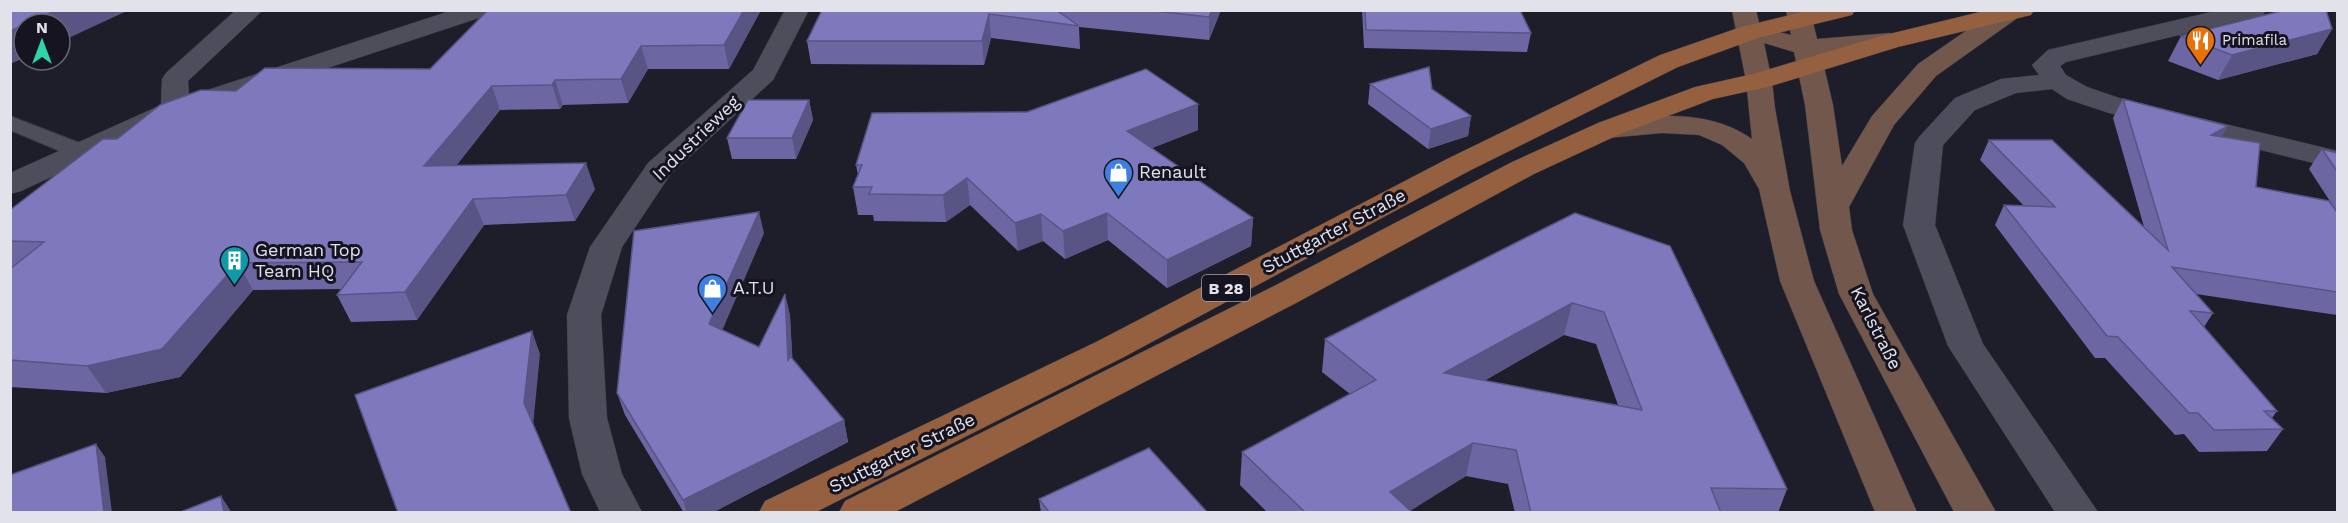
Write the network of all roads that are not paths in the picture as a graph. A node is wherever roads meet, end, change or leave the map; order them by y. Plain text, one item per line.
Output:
1 (251, 10) edge
2 (479, 10) edge
3 (797, 10) edge
4 (1843, 10) edge
5 (2254, 10) edge
6 (2015, 12) edge
7 (1799, 16) edge
8 (1749, 31) edge
9 (1808, 56) junction
10 (1759, 81) junction
11 (2057, 81) junction
12 (175, 109) junction
13 (10, 122) edge
14 (1608, 129) junction
15 (82, 152) junction
16 (2337, 160) edge
17 (10, 185) edge
18 (1775, 191) junction
19 (1834, 206) junction
20 (621, 513) edge
21 (780, 513) edge
22 (860, 513) edge
23 (1896, 513) edge
24 (1975, 513) edge
25 (2077, 513) edge

1 - 12 street
2 - 12 street
3 - 20 street, Industrieweg
4 - 7 main road
5 - 11 street
6 - 9 main road, B 28
6 - 19 main road
7 - 8 main road
7 - 9 main road, Karlstraße
8 - 9 main road
8 - 10 main road
8 - 21 main road, Stuttgarter Straße / B 28
9 - 10 main road, B 28
9 - 19 main road, Karlstraße
10 - 14 main road, Stuttgarter Straße / B 28
10 - 18 main road
11 - 16 street
11 - 25 street
12 - 15 street
13 - 15 lane
14 - 18 main road
14 - 22 main road, Stuttgarter Straße / B 28
15 - 17 street
18 - 23 main road
19 - 24 main road, Karlstraße

